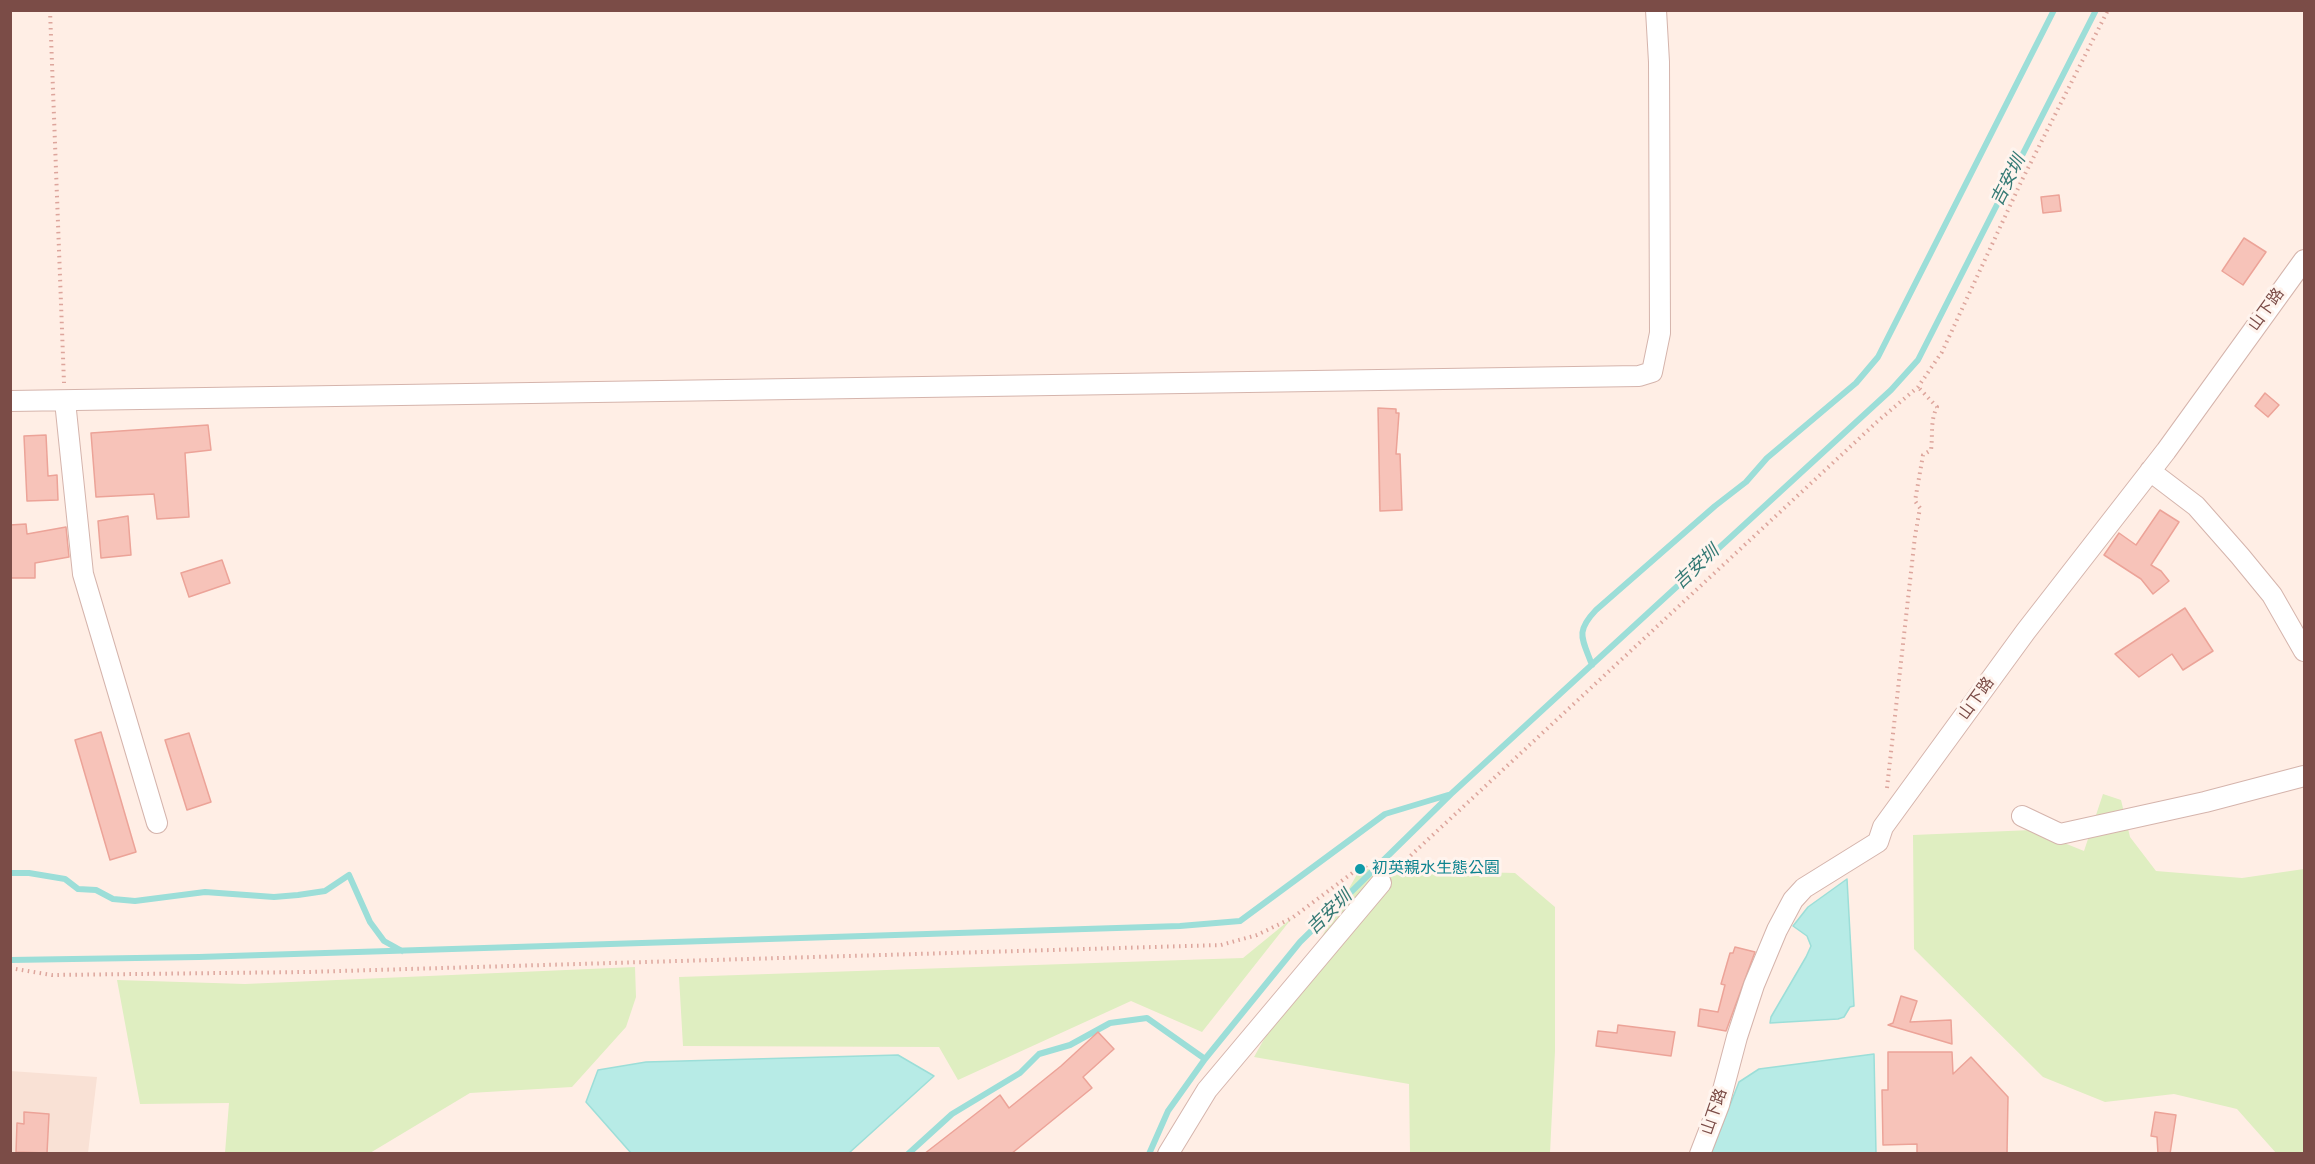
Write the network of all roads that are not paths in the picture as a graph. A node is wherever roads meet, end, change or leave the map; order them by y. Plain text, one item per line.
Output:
1 (1656, 10) edge
2 (2304, 260) edge
3 (10, 401) edge
4 (65, 401) junction
5 (2151, 471) junction
6 (2304, 651) edge
7 (2304, 776) edge
8 (2022, 816) dead end
9 (157, 822) dead end
10 (1381, 883) road end
11 (1168, 1154) edge
12 (1700, 1154) edge

1 - 4 street
2 - 5 street, 山下路
3 - 4 street
4 - 9 street
5 - 6 street
5 - 12 street, 山下路
7 - 8 street
10 - 11 street

